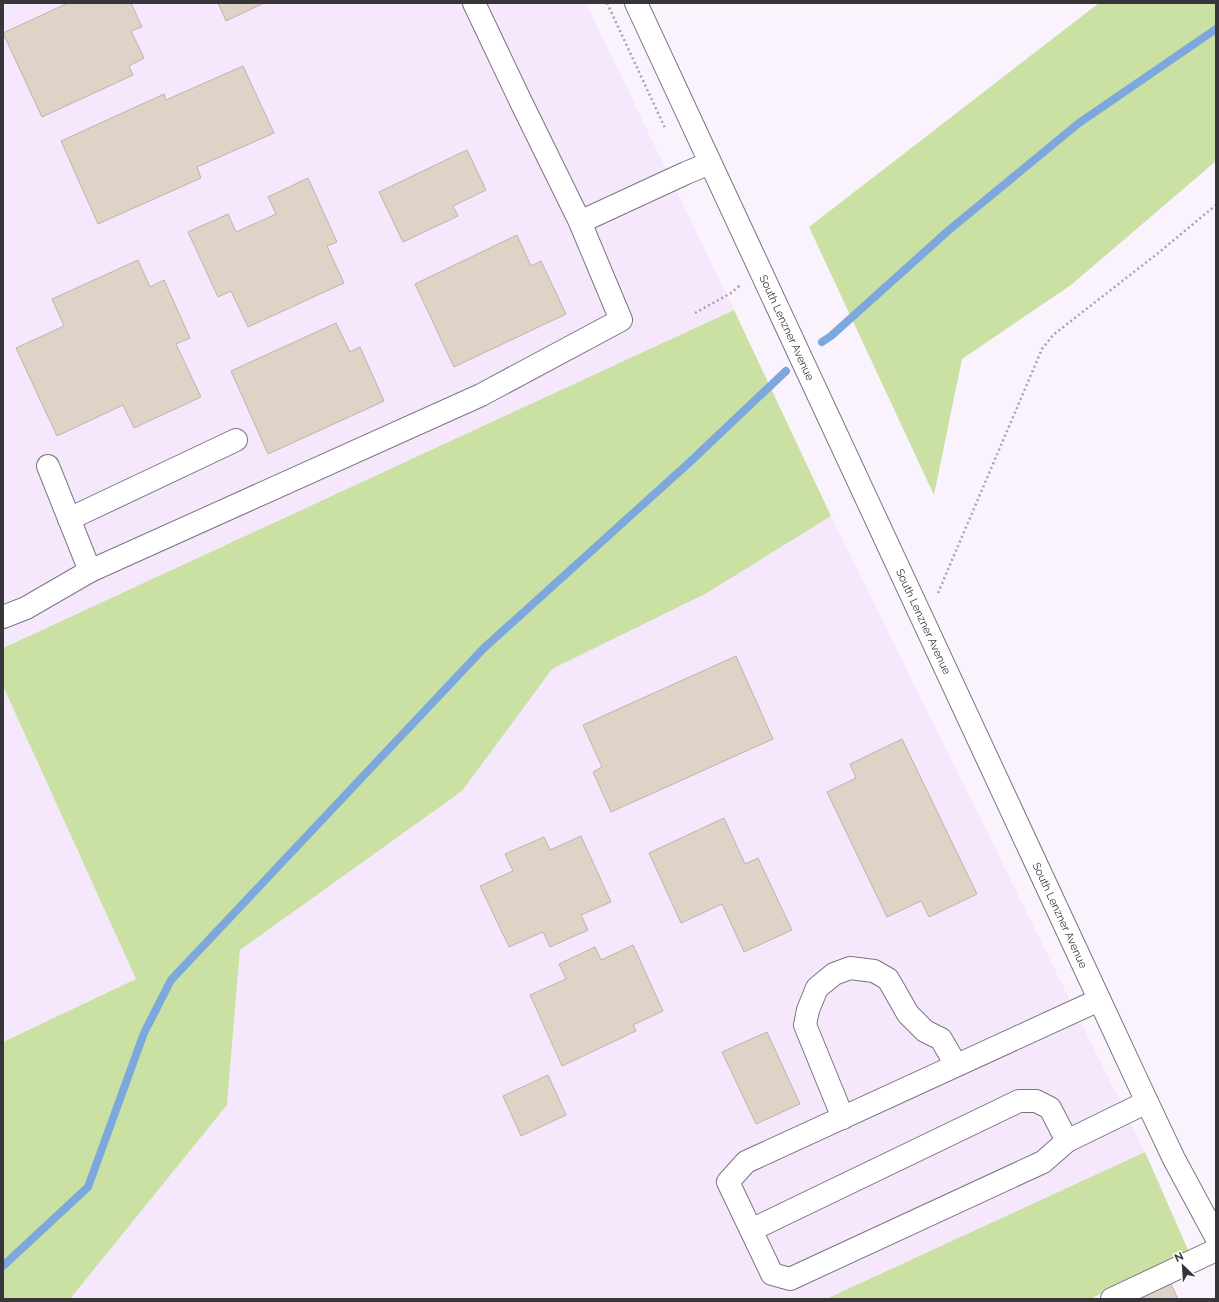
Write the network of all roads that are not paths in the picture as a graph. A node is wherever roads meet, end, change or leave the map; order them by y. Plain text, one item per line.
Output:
1 (474, 3) edge
2 (636, 3) edge
3 (710, 163) junction
4 (580, 222) junction
5 (236, 440) dead end
6 (48, 466) dead end
7 (69, 519) junction
8 (90, 570) junction
9 (3, 617) edge
10 (1099, 1000) junction
11 (956, 1065) junction
12 (1147, 1102) junction
13 (843, 1118) junction
14 (1067, 1141) junction
15 (751, 1230) junction
16 (1216, 1237) edge
17 (1216, 1250) edge
18 (1112, 1299) edge

1 - 4 street
2 - 3 street, South Lenzner Avenue
3 - 4 street
3 - 10 street, South Lenzner Avenue
4 - 8 street
5 - 7 street
6 - 7 street
7 - 8 street
8 - 9 street
10 - 11 street
10 - 12 street, South Lenzner Avenue
11 - 13 street
11 - 13 street
12 - 14 street
12 - 16 street, South Lenzner Avenue
13 - 15 street
14 - 15 street
14 - 15 street
17 - 18 street

